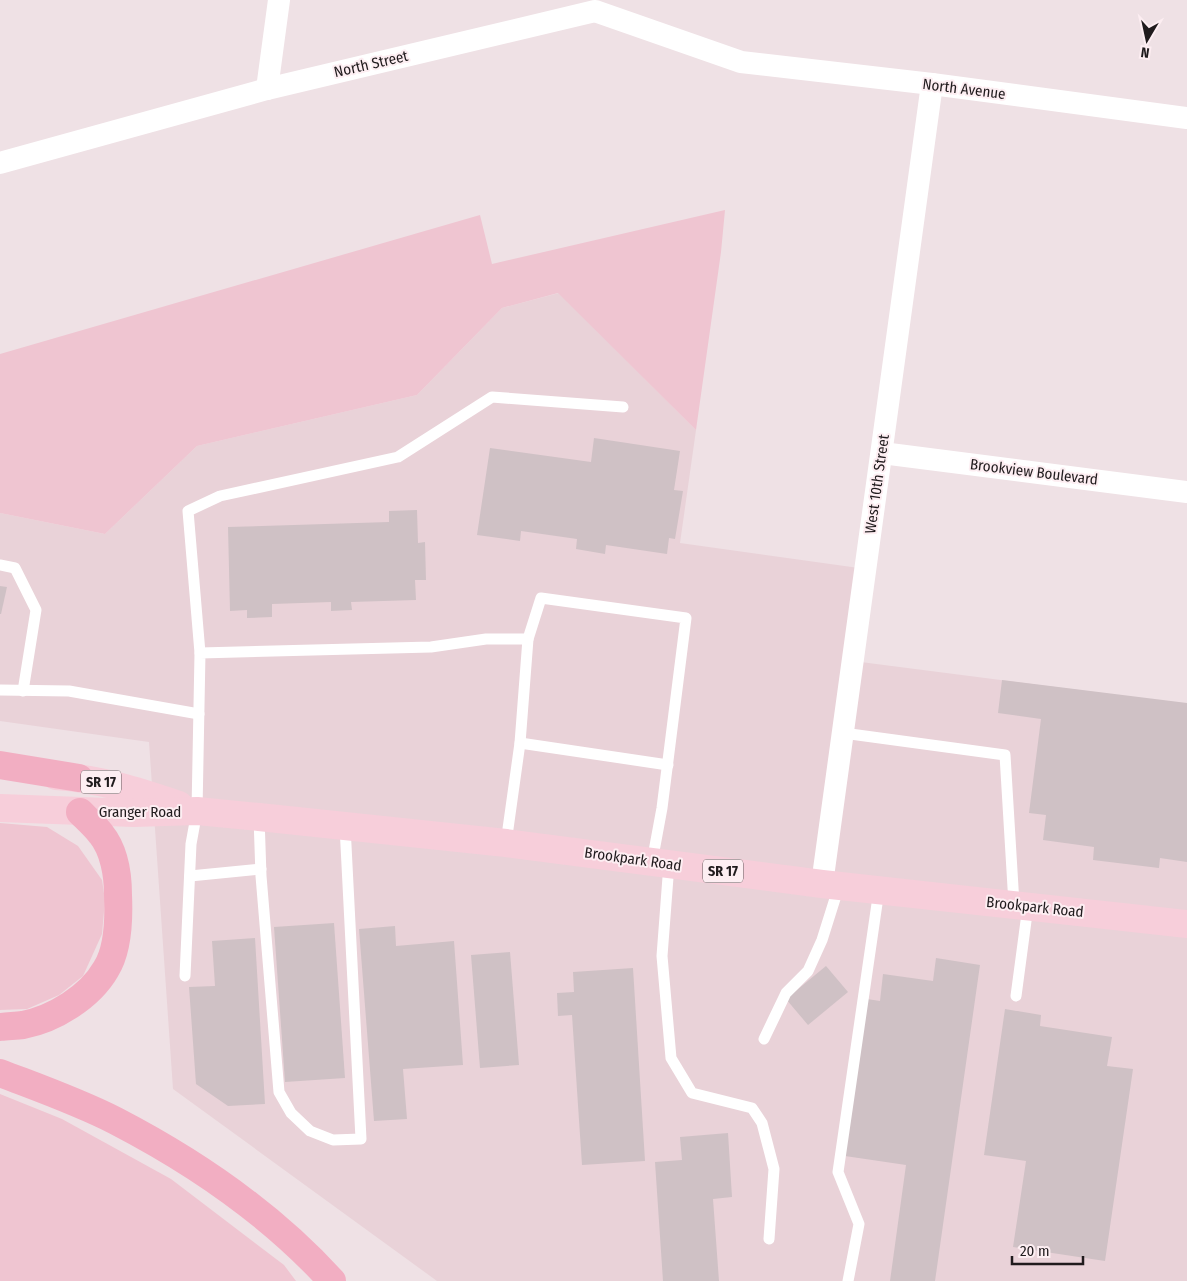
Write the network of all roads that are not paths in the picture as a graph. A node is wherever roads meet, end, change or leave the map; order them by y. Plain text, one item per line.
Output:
1 (279, 0) edge
2 (596, 6) edge
3 (740, 62) joint
4 (932, 84) junction
5 (267, 89) junction
6 (1187, 118) edge
7 (0, 163) edge
8 (624, 407) dead end
9 (882, 453) junction
10 (1187, 492) edge
11 (0, 565) edge
12 (528, 639) junction
13 (200, 653) junction
14 (0, 690) edge
15 (23, 691) junction
16 (199, 714) junction
17 (843, 733) junction
18 (520, 743) junction
19 (0, 764) edge
20 (668, 765) junction
21 (0, 773) edge
22 (79, 778) junction
23 (0, 808) edge
24 (197, 811) junction
25 (80, 812) junction
26 (259, 817) junction
27 (345, 826) junction
28 (506, 843) junction
29 (661, 863) junction
30 (261, 869) junction
31 (190, 876) junction
32 (831, 885) junction
33 (880, 890) junction
34 (1021, 905) junction
35 (1187, 924) edge
36 (185, 976) dead end
37 (1016, 996) dead end
38 (0, 1027) edge
39 (764, 1039) dead end
40 (0, 1073) edge
41 (769, 1239) dead end
42 (332, 1281) edge
43 (848, 1281) edge

1 - 5 street
2 - 3 street, North Street
2 - 5 street, North Street
3 - 4 street, North Avenue
4 - 6 street, North Avenue
4 - 9 street, West 10th Street
5 - 7 street, North Street
8 - 13 lane
9 - 10 street, Brookview Boulevard
9 - 17 street, West 10th Street
11 - 15 lane
12 - 13 lane
12 - 18 lane
12 - 20 lane
13 - 16 lane
14 - 15 lane
15 - 16 lane
16 - 24 lane
17 - 32 street, West 10th Street
17 - 34 lane
18 - 20 lane
18 - 28 lane
19 - 22 highway
20 - 29 lane
21 - 22 main road, Granger Road / SR 17
22 - 24 main road, Granger Road / SR 17
23 - 25 main road, Granger Road / SR 17
24 - 25 main road, Granger Road / SR 17
24 - 26 main road, Brookpark Road / SR 17
24 - 31 lane
25 - 38 highway
26 - 27 main road, Brookpark Road / SR 17
26 - 30 lane
27 - 28 main road, Brookpark Road / SR 17
27 - 30 lane
28 - 29 main road, Brookpark Road / SR 17
29 - 32 main road, Brookpark Road / SR 17
29 - 41 lane
30 - 31 lane
31 - 36 lane
32 - 33 main road, Brookpark Road / SR 17
32 - 39 lane
33 - 34 main road, Brookpark Road / SR 17
33 - 43 lane
34 - 35 main road, Brookpark Road / SR 17
34 - 37 lane
40 - 42 highway

